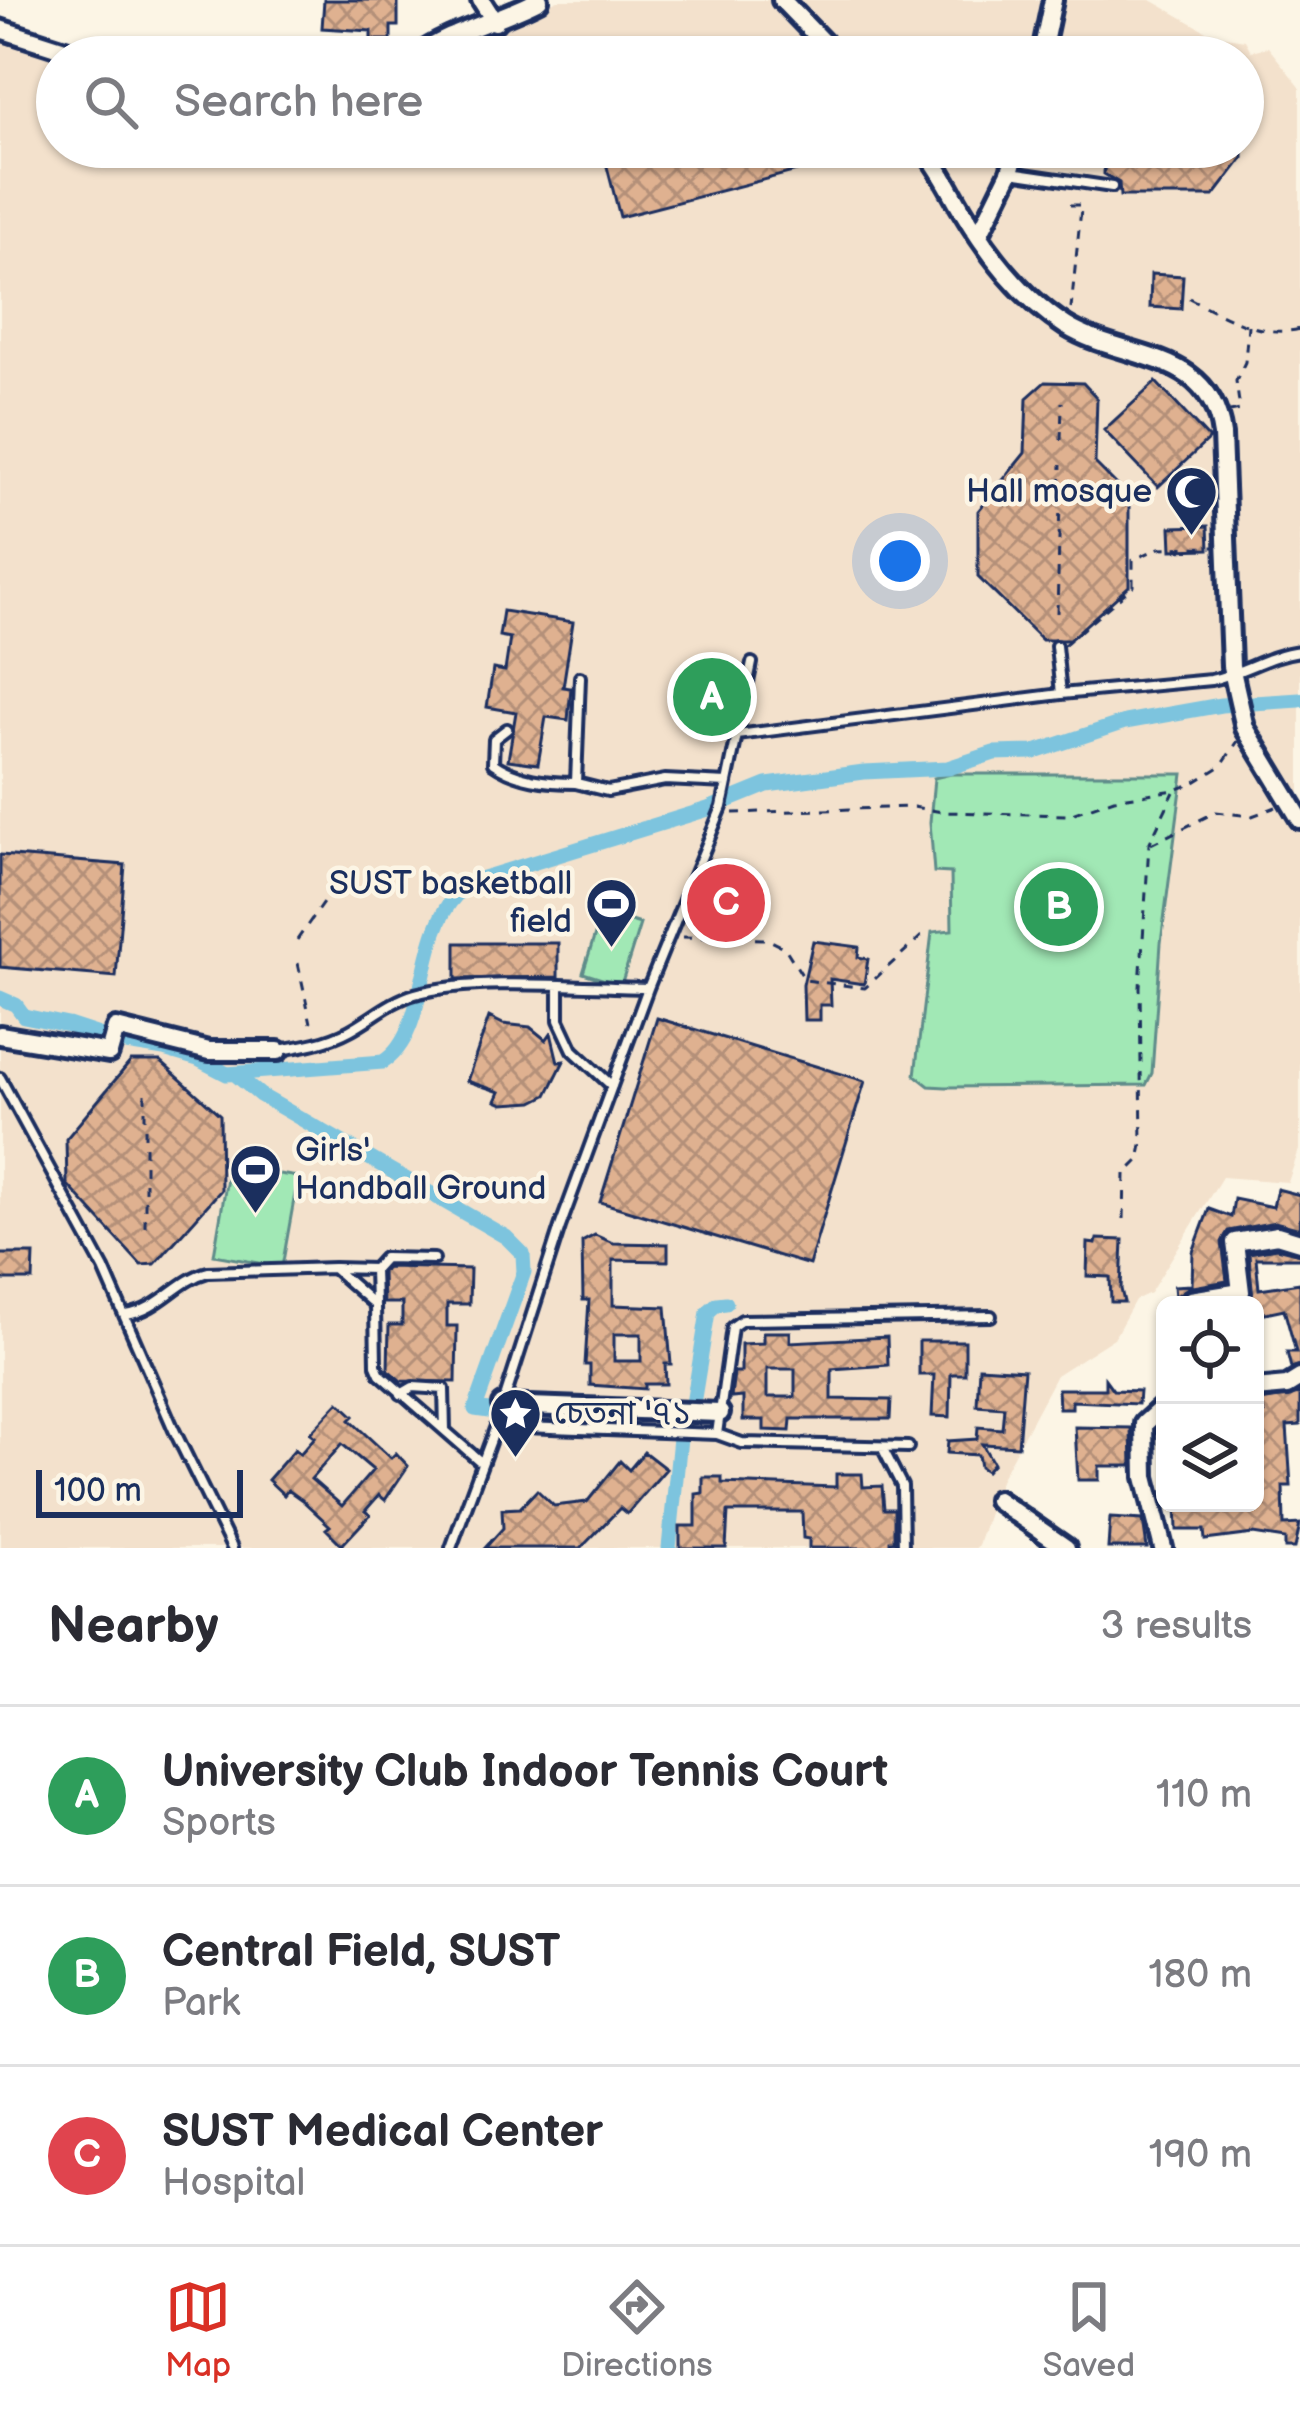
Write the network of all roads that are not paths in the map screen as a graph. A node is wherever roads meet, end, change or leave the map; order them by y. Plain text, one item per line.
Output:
1 (481, 0) edge
2 (539, 0) edge
3 (782, 0) edge
4 (1052, 0) edge
5 (495, 22) junction
6 (0, 29) edge
7 (459, 36) edge
8 (817, 36) edge
9 (1045, 36) edge
10 (36, 41) edge
11 (936, 168) edge
12 (1011, 168) edge
13 (1010, 172) junction
14 (1112, 187) dead end
15 (979, 235) junction
16 (1056, 646) road end
17 (1300, 651) edge
18 (752, 663) dead end
19 (1233, 675) junction
20 (580, 677) dead end
21 (1061, 694) junction
22 (507, 729) dead end
23 (737, 735) junction
24 (576, 783) junction
25 (727, 783) junction
26 (1300, 819) edge
27 (559, 987) junction
28 (648, 988) junction
29 (0, 1035) edge
30 (278, 1051) joint
31 (0, 1078) edge
32 (612, 1086) junction
33 (1300, 1242) edge
34 (434, 1259) dead end
35 (333, 1268) junction
36 (374, 1269) junction
37 (1216, 1296) edge
38 (375, 1305) junction
39 (126, 1315) junction
40 (991, 1316) dead end
41 (1300, 1378) edge
42 (1264, 1388) edge
43 (401, 1394) junction
44 (502, 1406) junction
45 (720, 1413) junction
46 (1156, 1413) edge
47 (496, 1426) junction
48 (445, 1430) junction
49 (717, 1434) junction
50 (881, 1446) junction
51 (908, 1447) dead end
52 (482, 1463) junction
53 (997, 1501) dead end
54 (232, 1548) edge
55 (451, 1548) edge
56 (903, 1548) edge
57 (1066, 1548) edge
58 (1162, 1548) edge

1 - 5 street
2 - 5 street
3 - 8 street
4 - 9 street
5 - 7 street
6 - 10 street
11 - 15 street
12 - 13 street
13 - 14 lane
13 - 15 street
15 - 19 street
16 - 21 lane
17 - 19 lane
18 - 23 lane
19 - 21 lane
19 - 26 street
20 - 24 lane
21 - 23 lane
22 - 24 lane
23 - 25 lane
24 - 25 lane
25 - 28 lane
27 - 28 lane
27 - 30 lane
27 - 32 lane
28 - 32 lane
29 - 30 street
31 - 39 lane
32 - 44 lane
33 - 37 street
34 - 36 lane
35 - 36 lane
35 - 38 lane
35 - 39 lane
36 - 38 lane
38 - 43 lane
39 - 54 lane
40 - 45 lane
41 - 42 street
43 - 48 lane
43 - 48 lane
44 - 45 street
44 - 47 lane
45 - 49 lane
46 - 58 street
47 - 49 lane
47 - 52 lane
48 - 52 lane
49 - 50 lane
50 - 51 lane
50 - 56 lane
52 - 55 lane
53 - 57 street

